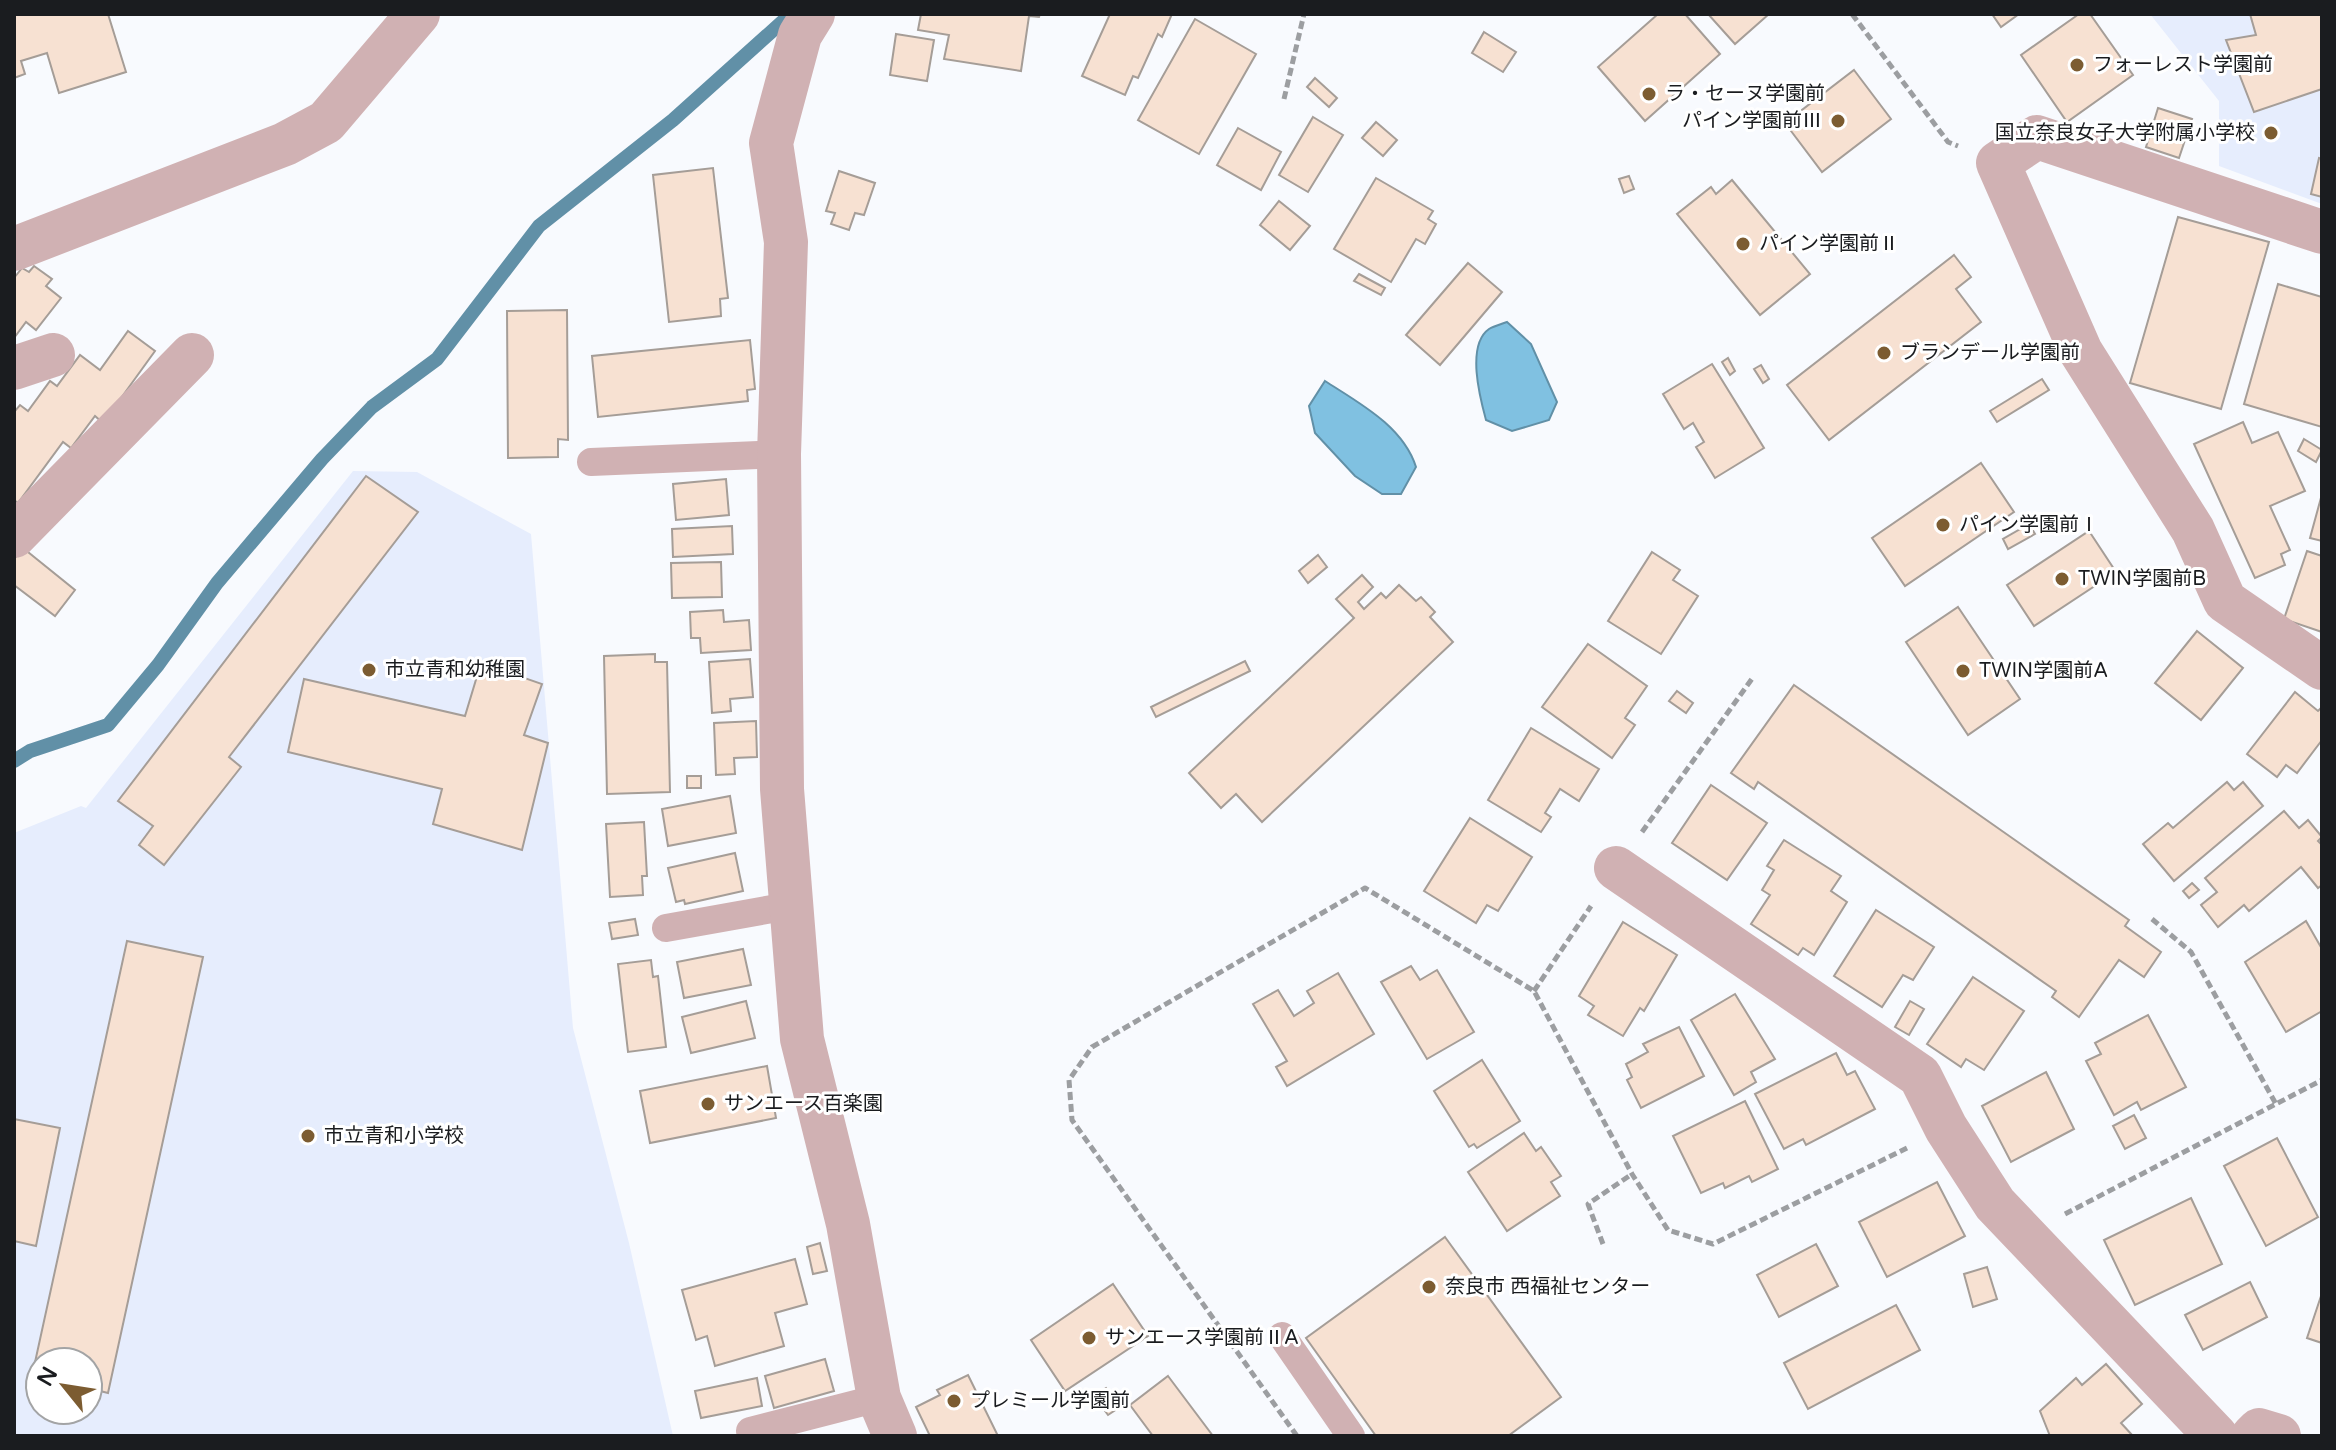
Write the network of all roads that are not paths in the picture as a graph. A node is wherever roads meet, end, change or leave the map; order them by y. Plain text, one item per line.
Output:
1 (418, 14) edge
2 (813, 14) edge
3 (2322, 232) edge
4 (14, 249) edge
5 (192, 355) dead end
6 (779, 454) junction
7 (591, 462) dead end
8 (14, 536) edge
9 (2322, 668) edge
10 (1616, 868) dead end
11 (789, 906) junction
12 (666, 928) dead end
13 (1282, 1336) dead end
14 (887, 1417) edge
15 (750, 1431) dead end
16 (1351, 1436) edge
17 (2216, 1436) edge
18 (2253, 1436) edge
19 (2279, 1436) edge

1 - 4 street
2 - 6 street
3 - 9 street
5 - 8 street
6 - 7 lane
6 - 11 street
10 - 17 street
11 - 12 lane
11 - 14 street
13 - 16 lane
14 - 15 lane
18 - 19 street

